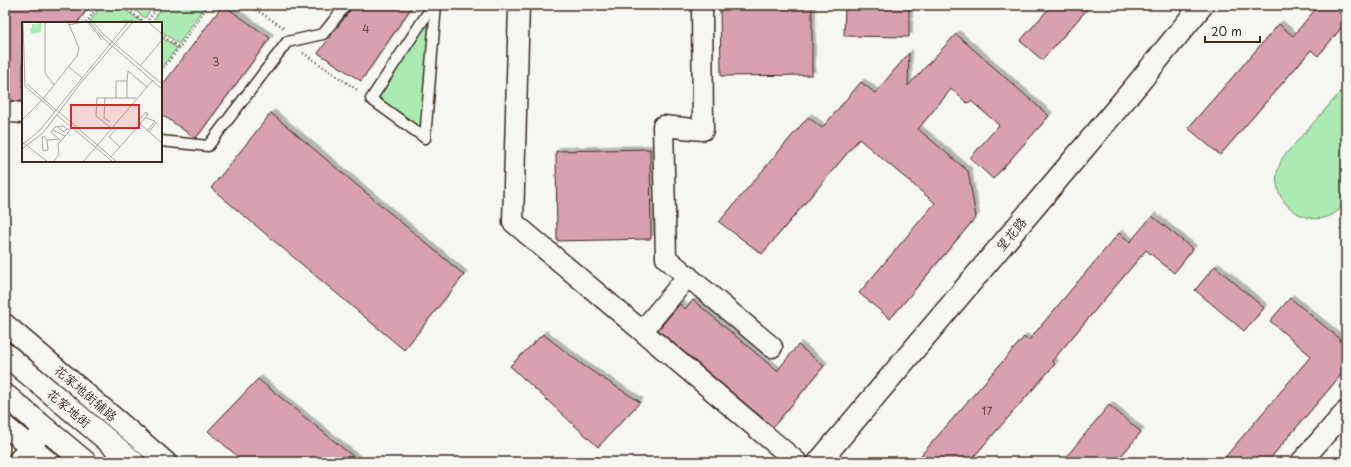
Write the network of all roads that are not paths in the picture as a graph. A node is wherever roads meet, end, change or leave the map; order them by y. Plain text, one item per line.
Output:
1 (346, 5) edge
2 (433, 5) edge
3 (436, 5) edge
4 (519, 5) edge
5 (702, 5) edge
6 (1202, 5) edge
7 (162, 141) edge
8 (688, 276) junction
9 (5, 324) edge
10 (643, 330) junction
11 (772, 347) dead end
12 (5, 354) edge
13 (5, 395) edge
14 (1346, 411) edge
15 (5, 426) edge
16 (46, 429) junction
17 (30, 446) junction
18 (17, 462) edge
19 (49, 462) edge
20 (85, 462) edge
21 (133, 462) edge
22 (166, 462) edge
23 (798, 462) edge
24 (819, 462) edge
25 (1301, 462) edge

1 - 7 lane
2 - 3 lane
4 - 10 street
5 - 8 street
6 - 24 street, 望花路
8 - 10 street
8 - 11 street
9 - 22 street, 花家地街辅路
10 - 23 street
12 - 21 street, 花家地街
13 - 16 street
14 - 25 street
15 - 17 street
16 - 17 street
16 - 20 street
17 - 18 street
17 - 19 street

